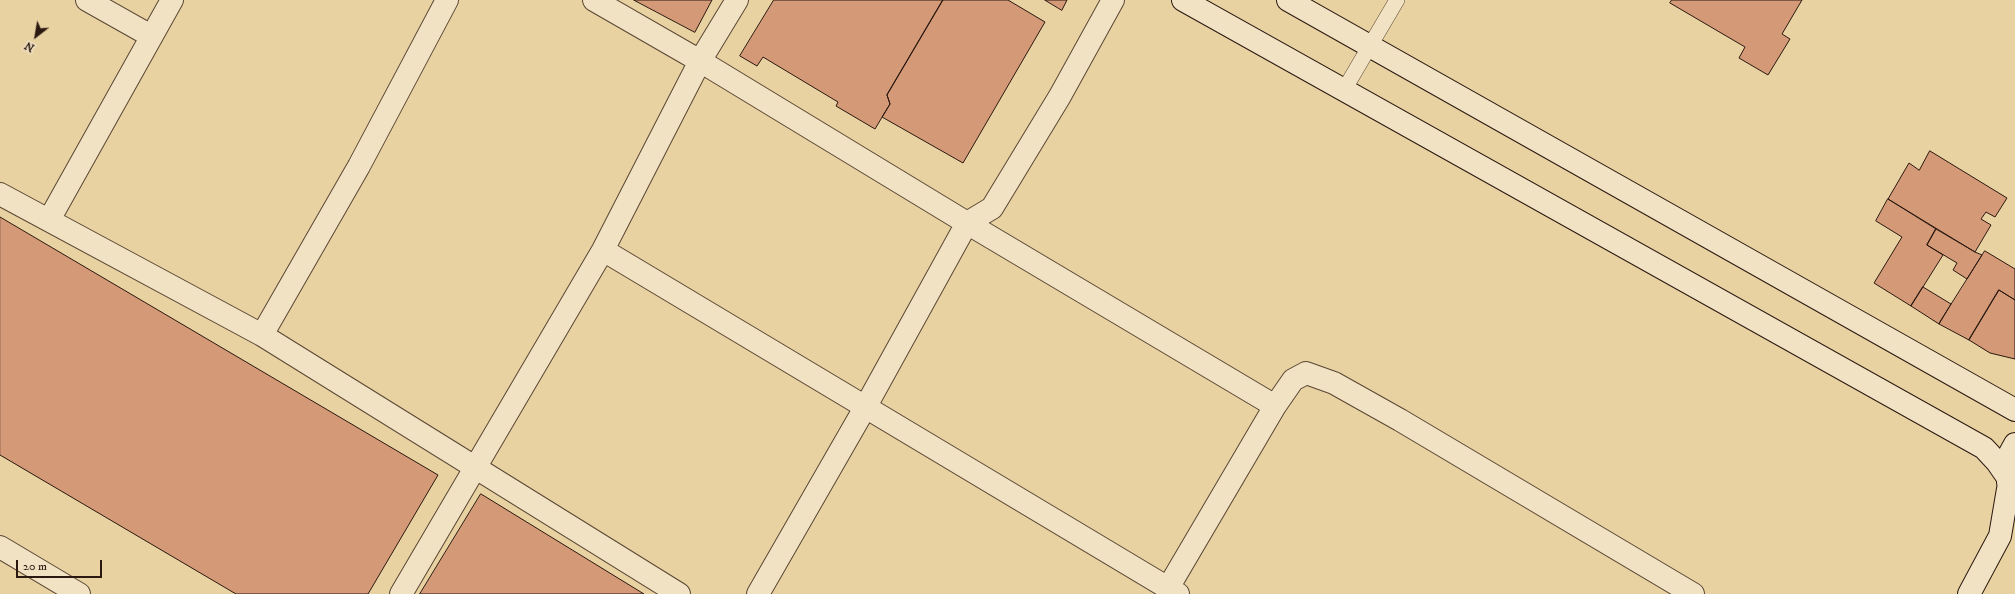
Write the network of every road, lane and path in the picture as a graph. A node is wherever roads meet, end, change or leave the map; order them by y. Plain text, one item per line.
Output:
1 (87, 0) edge
2 (172, 0) edge
3 (447, 0) edge
4 (594, 0) edge
5 (737, 0) edge
6 (1113, 0) edge
7 (1183, 0) edge
8 (1288, 0) edge
9 (1397, 0) edge
10 (151, 36) junction
11 (1370, 45) junction
12 (700, 61) junction
13 (1344, 90) junction
14 (0, 194) edge
15 (49, 220) junction
16 (967, 223) junction
17 (603, 250) junction
18 (262, 335) junction
19 (866, 406) junction
20 (1275, 406) junction
21 (2015, 410) edge
22 (2015, 444) edge
23 (474, 469) junction
24 (2010, 492) edge
25 (0, 547) edge
26 (1173, 591) edge
27 (1688, 593) edge
28 (79, 594) edge
29 (401, 594) edge
30 (679, 594) edge
31 (758, 594) edge
32 (1970, 594) edge

1 - 10 street
2 - 10 street
3 - 18 street
4 - 12 street
5 - 12 street
6 - 16 street
7 - 13 street
8 - 11 street
9 - 11 lane
10 - 15 street
11 - 13 lane
11 - 21 street
12 - 16 street
12 - 17 street
13 - 24 street
14 - 15 street
15 - 18 street
16 - 19 street
16 - 20 street
17 - 19 street
17 - 23 street
18 - 23 street
19 - 26 street
19 - 31 street
20 - 26 street
20 - 27 street
22 - 24 street
23 - 29 street
23 - 30 street
24 - 32 street
25 - 28 street

